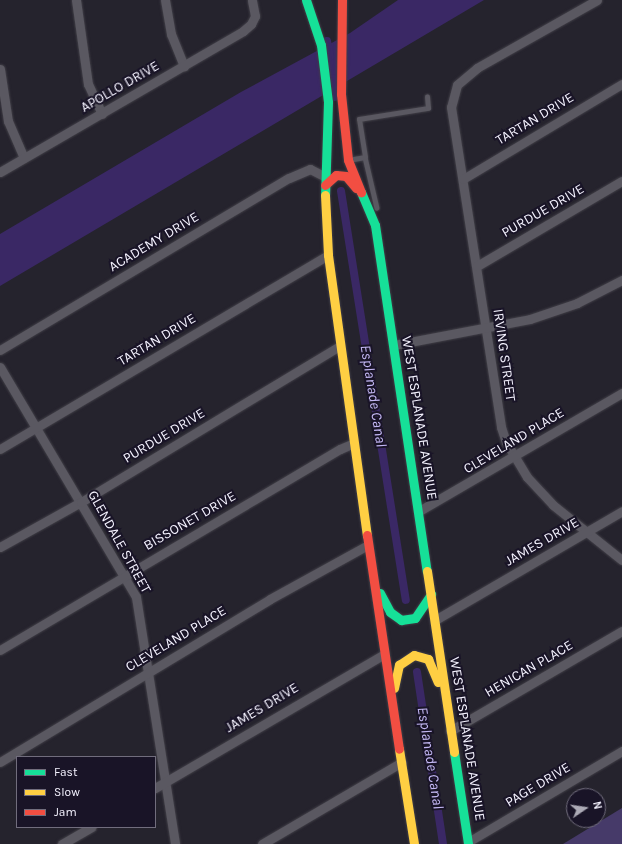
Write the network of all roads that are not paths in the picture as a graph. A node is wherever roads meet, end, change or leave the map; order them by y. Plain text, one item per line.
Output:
1 (76, 0) edge
2 (165, 0) edge
3 (252, 0) edge
4 (306, 0) edge
5 (598, 0) edge
6 (343, 1) edge
7 (184, 67) junction
8 (0, 68) edge
9 (622, 84) edge
10 (426, 96) dead end
11 (102, 114) junction
12 (365, 157) junction
13 (24, 158) junction
14 (348, 160) junction
15 (0, 172) edge
16 (463, 179) junction
17 (324, 181) junction
18 (622, 181) edge
19 (363, 196) junction
20 (377, 208) dead end
21 (328, 255) junction
22 (477, 266) junction
23 (622, 280) edge
24 (486, 329) junction
25 (394, 345) junction
26 (340, 346) junction
27 (0, 350) edge
28 (0, 367) edge
29 (622, 393) edge
30 (36, 427) junction
31 (354, 443) junction
32 (0, 449) edge
33 (514, 456) junction
34 (81, 502) junction
35 (419, 511) junction
36 (622, 511) edge
37 (586, 533) junction
38 (368, 545) junction
39 (0, 547) edge
40 (622, 560) edge
41 (124, 576) junction
42 (375, 583) junction
43 (431, 594) junction
44 (435, 620) junction
45 (622, 631) edge
46 (0, 650) edge
47 (384, 654) junction
48 (148, 672) junction
49 (392, 703) junction
50 (447, 706) junction
51 (450, 731) junction
52 (622, 751) edge
53 (0, 762) edge
54 (402, 762) junction
55 (166, 782) junction
56 (156, 787) edge
57 (89, 828) edge
58 (468, 843) edge
59 (62, 844) edge
60 (175, 844) edge
61 (262, 844) edge
62 (414, 844) edge

1 - 11 street
2 - 7 street
3 - 7 street, APOLLO DRIVE
4 - 17 main road
5 - 16 street, IRVING STREET
6 - 14 main road, WEST ESPLANADE AVENUE
7 - 11 street, APOLLO DRIVE
8 - 13 street
9 - 16 street, TARTAN DRIVE
10 - 12 lane
11 - 13 street, APOLLO DRIVE
12 - 14 lane
12 - 20 lane
13 - 15 street, APOLLO DRIVE
14 - 19 main road, WEST ESPLANADE AVENUE
16 - 22 street, IRVING STREET
17 - 19 main road
17 - 21 main road
17 - 27 street, ACADEMY DRIVE
18 - 22 street, PURDUE DRIVE
19 - 25 main road, WEST ESPLANADE AVENUE
21 - 26 main road
21 - 30 street, TARTAN DRIVE
22 - 24 street, IRVING STREET
23 - 24 street
24 - 25 street
24 - 33 street, IRVING STREET
25 - 35 main road, WEST ESPLANADE AVENUE
26 - 31 main road
26 - 34 street, PURDUE DRIVE
28 - 30 street, GLENDALE STREET
29 - 33 street, CLEVELAND PLACE
30 - 32 street, TARTAN DRIVE
30 - 34 street, GLENDALE STREET
31 - 38 main road
31 - 41 street, BISSONET DRIVE
33 - 35 street, CLEVELAND PLACE
33 - 37 street, IRVING STREET
34 - 39 street, PURDUE DRIVE
34 - 41 street, GLENDALE STREET
35 - 43 main road, WEST ESPLANADE AVENUE
36 - 37 street, JAMES DRIVE
37 - 40 street, IRVING STREET
37 - 44 street, JAMES DRIVE
38 - 42 main road
38 - 48 street, CLEVELAND PLACE
41 - 46 street, BISSONET DRIVE
41 - 48 street, GLENDALE STREET
42 - 43 main road
42 - 47 main road
43 - 44 main road, WEST ESPLANADE AVENUE
44 - 50 main road, WEST ESPLANADE AVENUE
45 - 51 street, HENICAN PLACE
47 - 49 main road
47 - 55 street, JAMES DRIVE
48 - 53 street, CLEVELAND PLACE
48 - 55 street, GLENDALE STREET
49 - 50 main road
49 - 54 main road
50 - 51 main road, WEST ESPLANADE AVENUE
51 - 58 main road, WEST ESPLANADE AVENUE
52 - 58 street, PAGE DRIVE
54 - 61 street
54 - 62 main road
55 - 56 street, JAMES DRIVE
55 - 60 street, GLENDALE STREET
57 - 59 street

